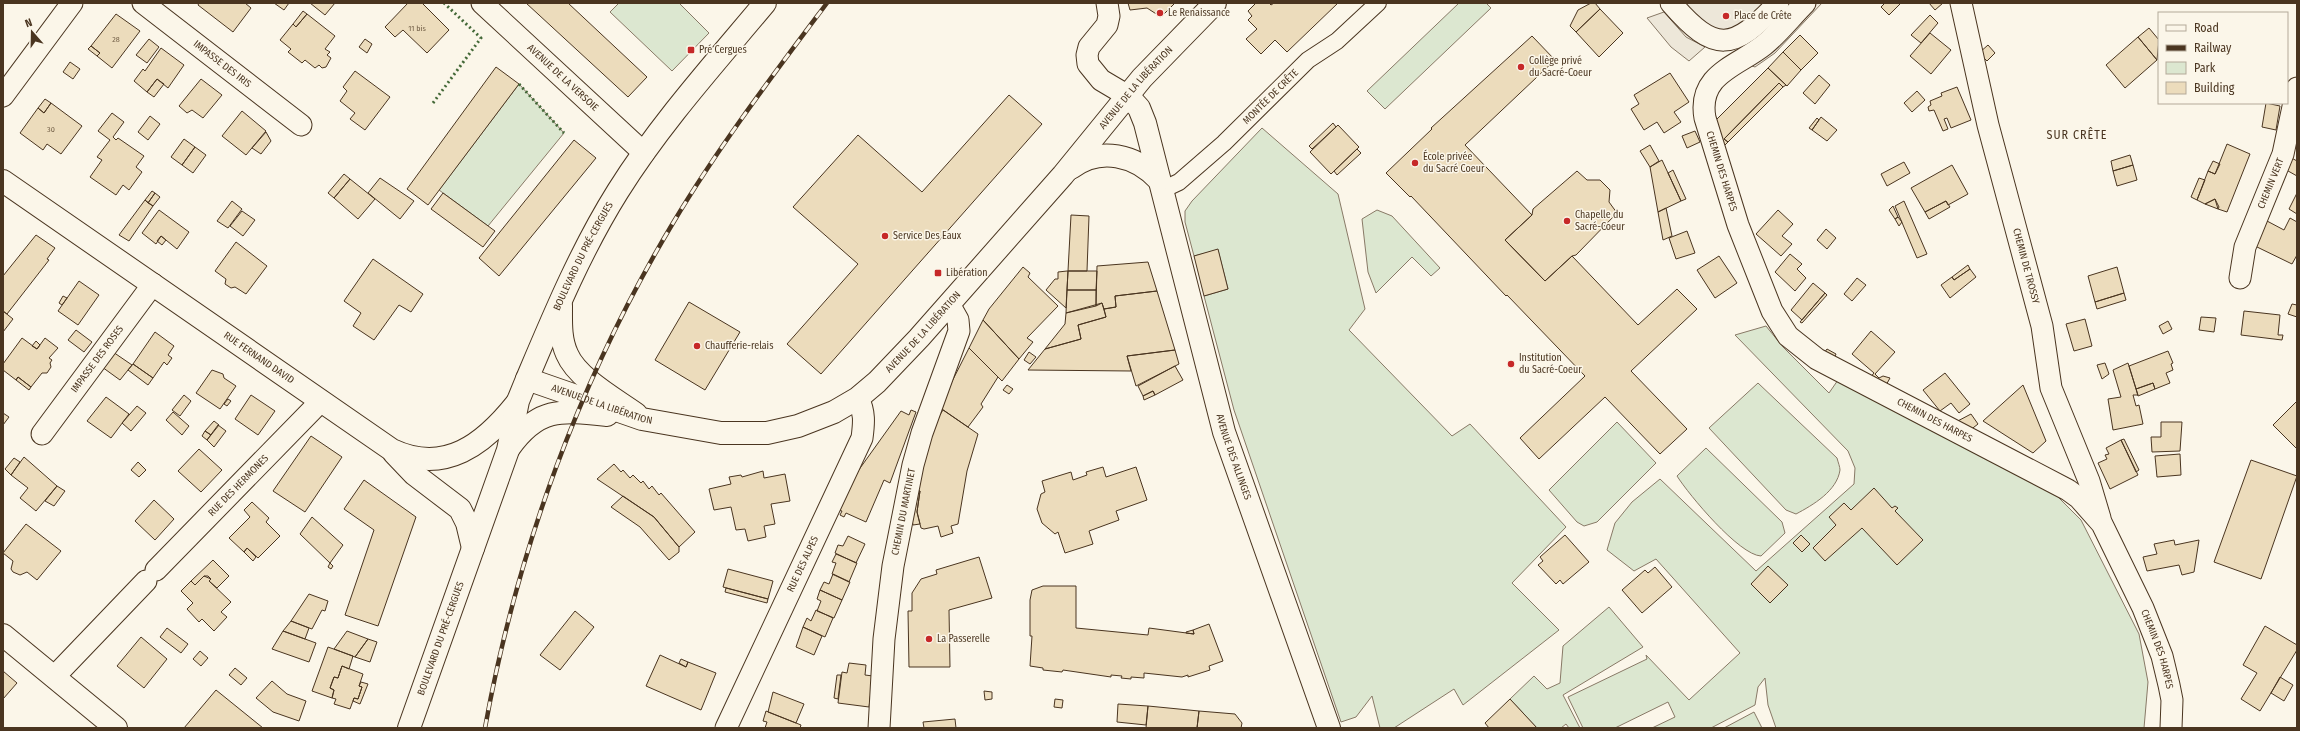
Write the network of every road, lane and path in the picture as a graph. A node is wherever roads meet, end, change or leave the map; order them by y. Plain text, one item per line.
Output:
1 (72, 3) edge
2 (143, 3) edge
3 (482, 3) edge
4 (765, 3) edge
5 (1107, 3) edge
6 (1215, 3) edge
7 (1378, 3) edge
8 (1671, 3) edge
9 (1778, 3) edge
10 (1805, 3) edge
11 (1961, 3) edge
12 (2297, 88) edge
13 (3, 96) edge
14 (1128, 96) junction
15 (301, 125) dead end
16 (644, 153) junction
17 (1063, 175) junction
18 (3, 181) edge
19 (1161, 185) junction
20 (2240, 278) dead end
21 (152, 284) junction
22 (561, 299) junction
23 (949, 304) junction
24 (527, 379) junction
25 (858, 398) junction
26 (321, 401) junction
27 (518, 401) junction
28 (642, 419) junction
29 (42, 434) dead end
30 (392, 450) junction
31 (508, 450) junction
32 (2102, 524) junction
33 (473, 548) junction
34 (3, 636) edge
35 (54, 677) junction
36 (116, 728) edge
37 (408, 728) edge
38 (726, 728) edge
39 (879, 728) edge
40 (1329, 728) edge
41 (2171, 728) edge

1 - 13 street
2 - 15 street, IMPASSE DES IRIS
3 - 16 street, AVENUE DE LA VERSOIE
4 - 16 main road, BOULEVARD DU PRÉ-CERGUES
5 - 14 street, AVENUE DES ALLINGES
6 - 14 main road, AVENUE DE LA LIBÉRATION
7 - 19 street, MONTÉE DE CRÊTE
8 - 9 street
10 - 32 street, CHEMIN DES HARPES
11 - 32 street, CHEMIN DE TROSSY
12 - 20 street, CHEMIN VERT
14 - 17 main road, AVENUE DE LA LIBÉRATION
14 - 19 main road, AVENUE DES ALLINGES
16 - 22 main road, BOULEVARD DU PRÉ-CERGUES
17 - 19 main road
17 - 23 main road, AVENUE DE LA LIBÉRATION
18 - 21 main road, RUE FERNAND DAVID
19 - 40 main road, AVENUE DES ALLINGES
21 - 26 main road, RUE FERNAND DAVID
21 - 29 street, IMPASSE DES ROSES
22 - 24 main road, BOULEVARD DU PRÉ-CERGUES
22 - 28 main road
23 - 25 main road, AVENUE DE LA LIBÉRATION
23 - 39 street, CHEMIN DU MARTINET
24 - 27 main road, BOULEVARD DU PRÉ-CERGUES
24 - 28 main road, AVENUE DE LA LIBÉRATION
25 - 28 main road, AVENUE DE LA LIBÉRATION
25 - 38 street, RUE DES ALPES
26 - 30 main road, RUE FERNAND DAVID
26 - 35 street, RUE DES HERMONES
27 - 30 main road, RUE FERNAND DAVID
27 - 31 main road, BOULEVARD DU PRÉ-CERGUES
28 - 31 main road
30 - 33 main road
31 - 33 main road, BOULEVARD DU PRÉ-CERGUES
32 - 41 street, CHEMIN DES HARPES
33 - 37 main road, BOULEVARD DU PRÉ-CERGUES
34 - 35 main road
35 - 36 main road

